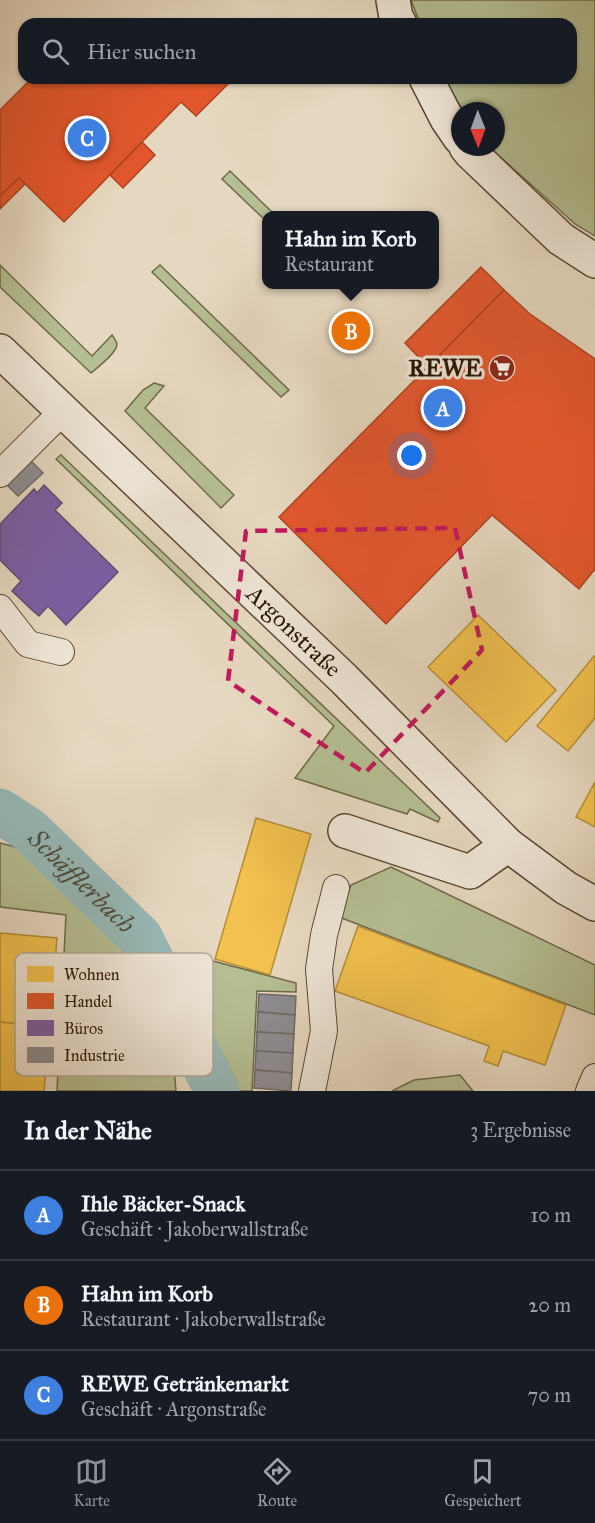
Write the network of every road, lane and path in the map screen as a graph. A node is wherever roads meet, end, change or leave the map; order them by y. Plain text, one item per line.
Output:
1 (393, 0) edge
2 (397, 18) edge
3 (429, 84) edge
4 (451, 126) edge
5 (474, 156) edge
6 (595, 261) edge
7 (0, 351) edge
8 (64, 410) junction
9 (0, 474) edge
10 (0, 608) edge
11 (61, 652) dead end
12 (345, 831) dead end
13 (508, 845) junction
14 (336, 888) dead end
15 (595, 904) edge
16 (595, 1077) edge
17 (312, 1091) edge
18 (589, 1091) edge

1 - 2 street
3 - 4 street
5 - 6 street
7 - 8 street, Argonstraße
8 - 9 lane
8 - 13 street, Argonstraße
10 - 11 lane
12 - 13 street
13 - 15 street, Argonstraße
14 - 17 lane
16 - 18 lane

